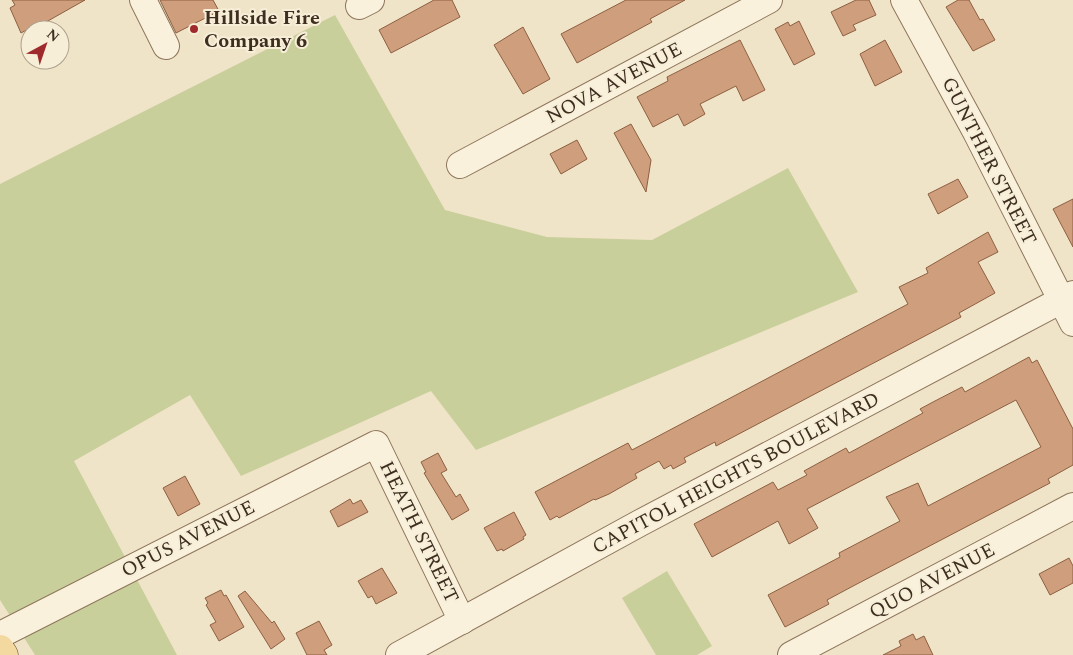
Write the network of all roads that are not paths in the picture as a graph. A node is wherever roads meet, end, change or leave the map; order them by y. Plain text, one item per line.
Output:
1 (144, 0) edge
2 (769, 0) edge
3 (904, 0) edge
4 (166, 46) dead end
5 (460, 165) dead end
6 (1067, 297) edge
7 (1073, 323) edge
8 (376, 444) joint
9 (1073, 506) edge
10 (462, 621) junction
11 (0, 635) edge
12 (830, 646) edge
13 (0, 649) edge
14 (4, 655) edge
15 (399, 655) edge
16 (792, 655) edge

1 - 4 street
2 - 5 street, NOVA AVENUE
3 - 6 street, GUNTHER STREET
6 - 7 street, GUNTHER STREET
6 - 10 street, CAPITOL HEIGHTS BOULEVARD
8 - 10 street, HEATH STREET
8 - 11 street, OPUS AVENUE
9 - 12 street, QUO AVENUE
10 - 15 street, CAPITOL HEIGHTS BOULEVARD
12 - 16 street, QUO AVENUE
13 - 14 main road

